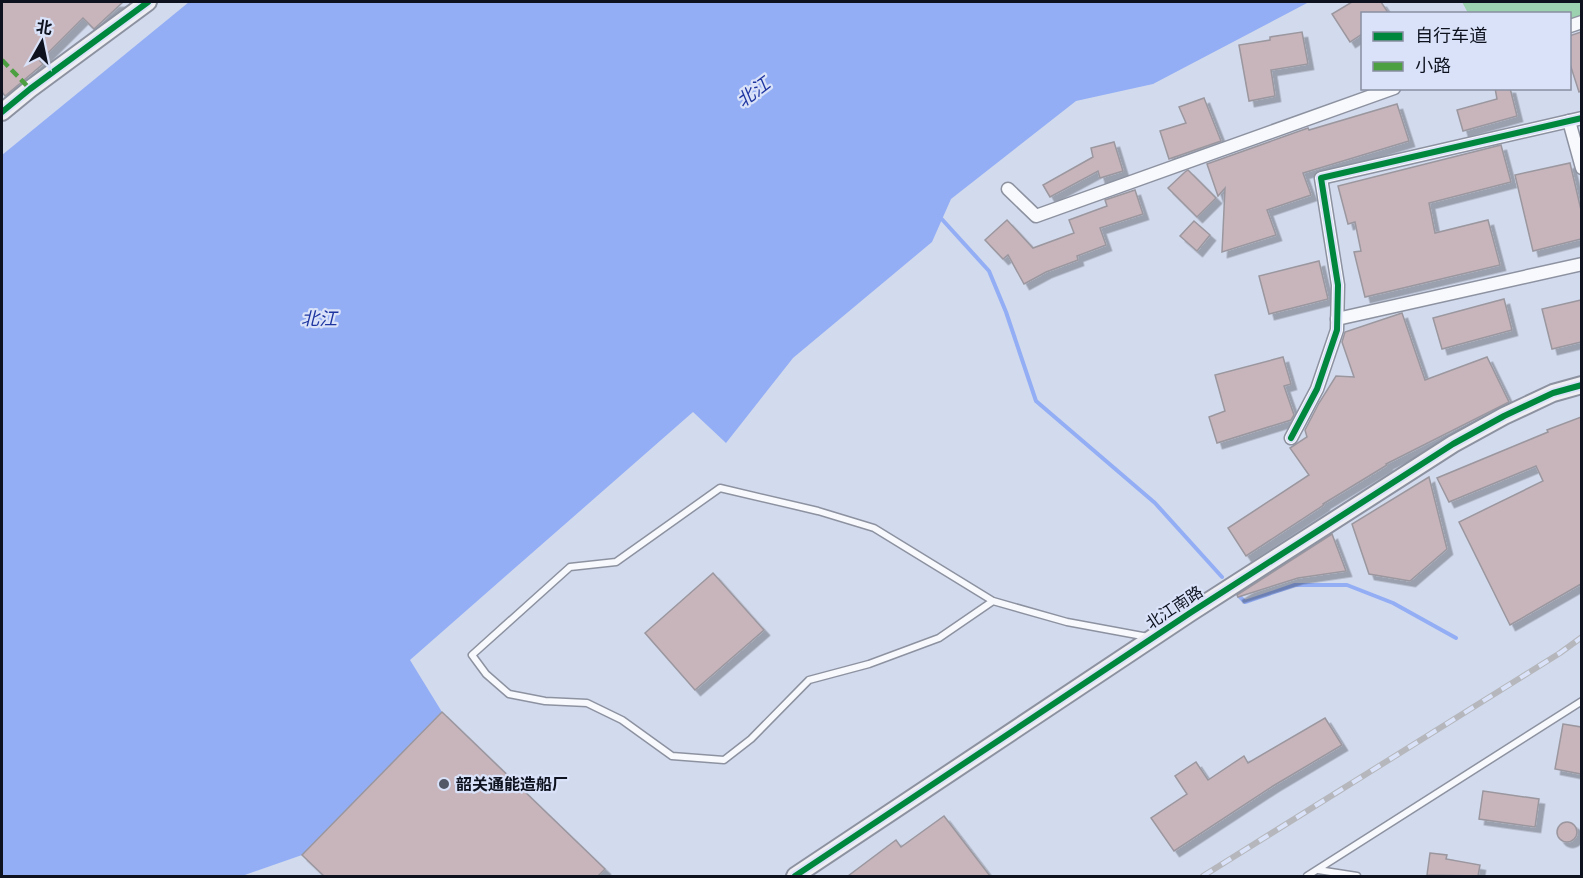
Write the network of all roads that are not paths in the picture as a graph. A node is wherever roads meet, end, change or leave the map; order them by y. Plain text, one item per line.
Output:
1 (148, 2) edge
2 (1388, 90) edge
3 (2, 112) edge
4 (1575, 120) edge
5 (1581, 168) edge
6 (1008, 189) dead end
7 (1581, 264) edge
8 (1337, 319) junction
9 (1581, 385) edge
10 (1291, 438) dead end
11 (993, 601) junction
12 (1152, 638) junction
13 (1581, 701) edge
14 (1317, 870) junction
15 (795, 876) edge
16 (1307, 876) edge
17 (1357, 876) edge

1 - 3 street
2 - 6 street
4 - 5 street
4 - 8 street
7 - 8 street
8 - 10 street
9 - 12 street, 北江南路
11 - 11 lane
11 - 12 lane
12 - 15 street, 北江南路
13 - 14 lane
14 - 16 lane
14 - 17 lane

